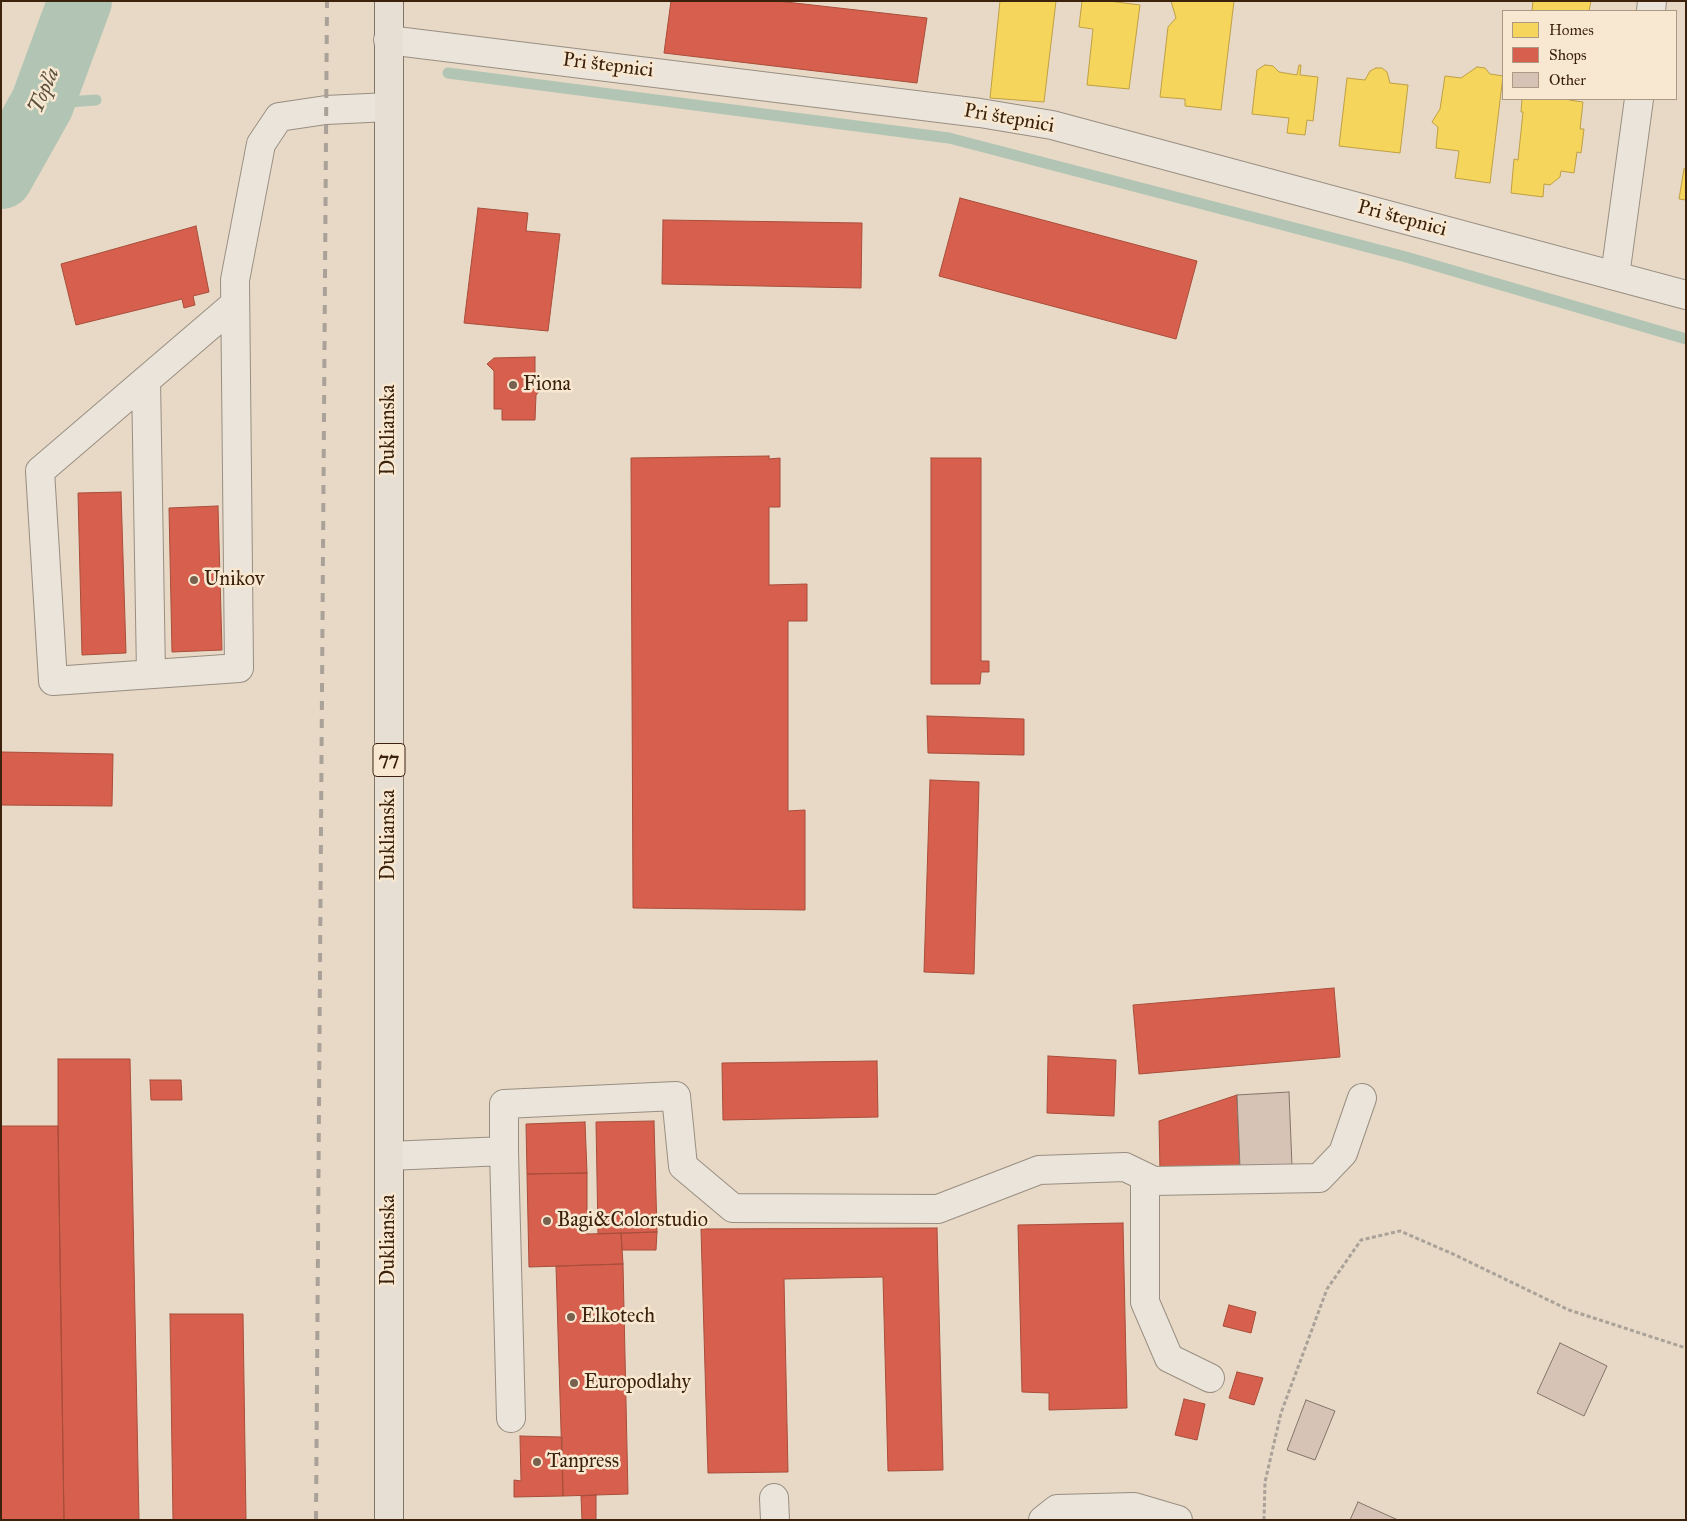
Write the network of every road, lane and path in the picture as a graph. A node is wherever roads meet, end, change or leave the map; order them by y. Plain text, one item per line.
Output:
1 (389, 1) edge
2 (388, 40) junction
3 (1639, 100) edge
4 (389, 108) junction
5 (1615, 276) junction
6 (1686, 295) edge
7 (235, 304) junction
8 (146, 380) junction
9 (151, 674) junction
10 (1362, 1098) dead end
11 (504, 1151) junction
12 (389, 1156) junction
13 (1146, 1177) junction
14 (1686, 1348) edge
15 (1210, 1378) dead end
16 (511, 1418) dead end
17 (389, 1520) edge
18 (1043, 1520) edge
19 (1178, 1520) edge
20 (1264, 1520) edge

1 - 2 main road, Duklianska / 77
2 - 4 main road, Duklianska / 77
2 - 5 street, Pri štepnici
3 - 5 street
4 - 7 street
4 - 12 main road, Duklianska / 77
5 - 6 street, Pri štepnici
7 - 8 street
7 - 9 street
8 - 9 street
8 - 9 street
10 - 13 street
11 - 12 street
11 - 13 street
11 - 16 street
12 - 17 main road, Duklianska / 77
13 - 15 street
14 - 20 path
18 - 19 street

